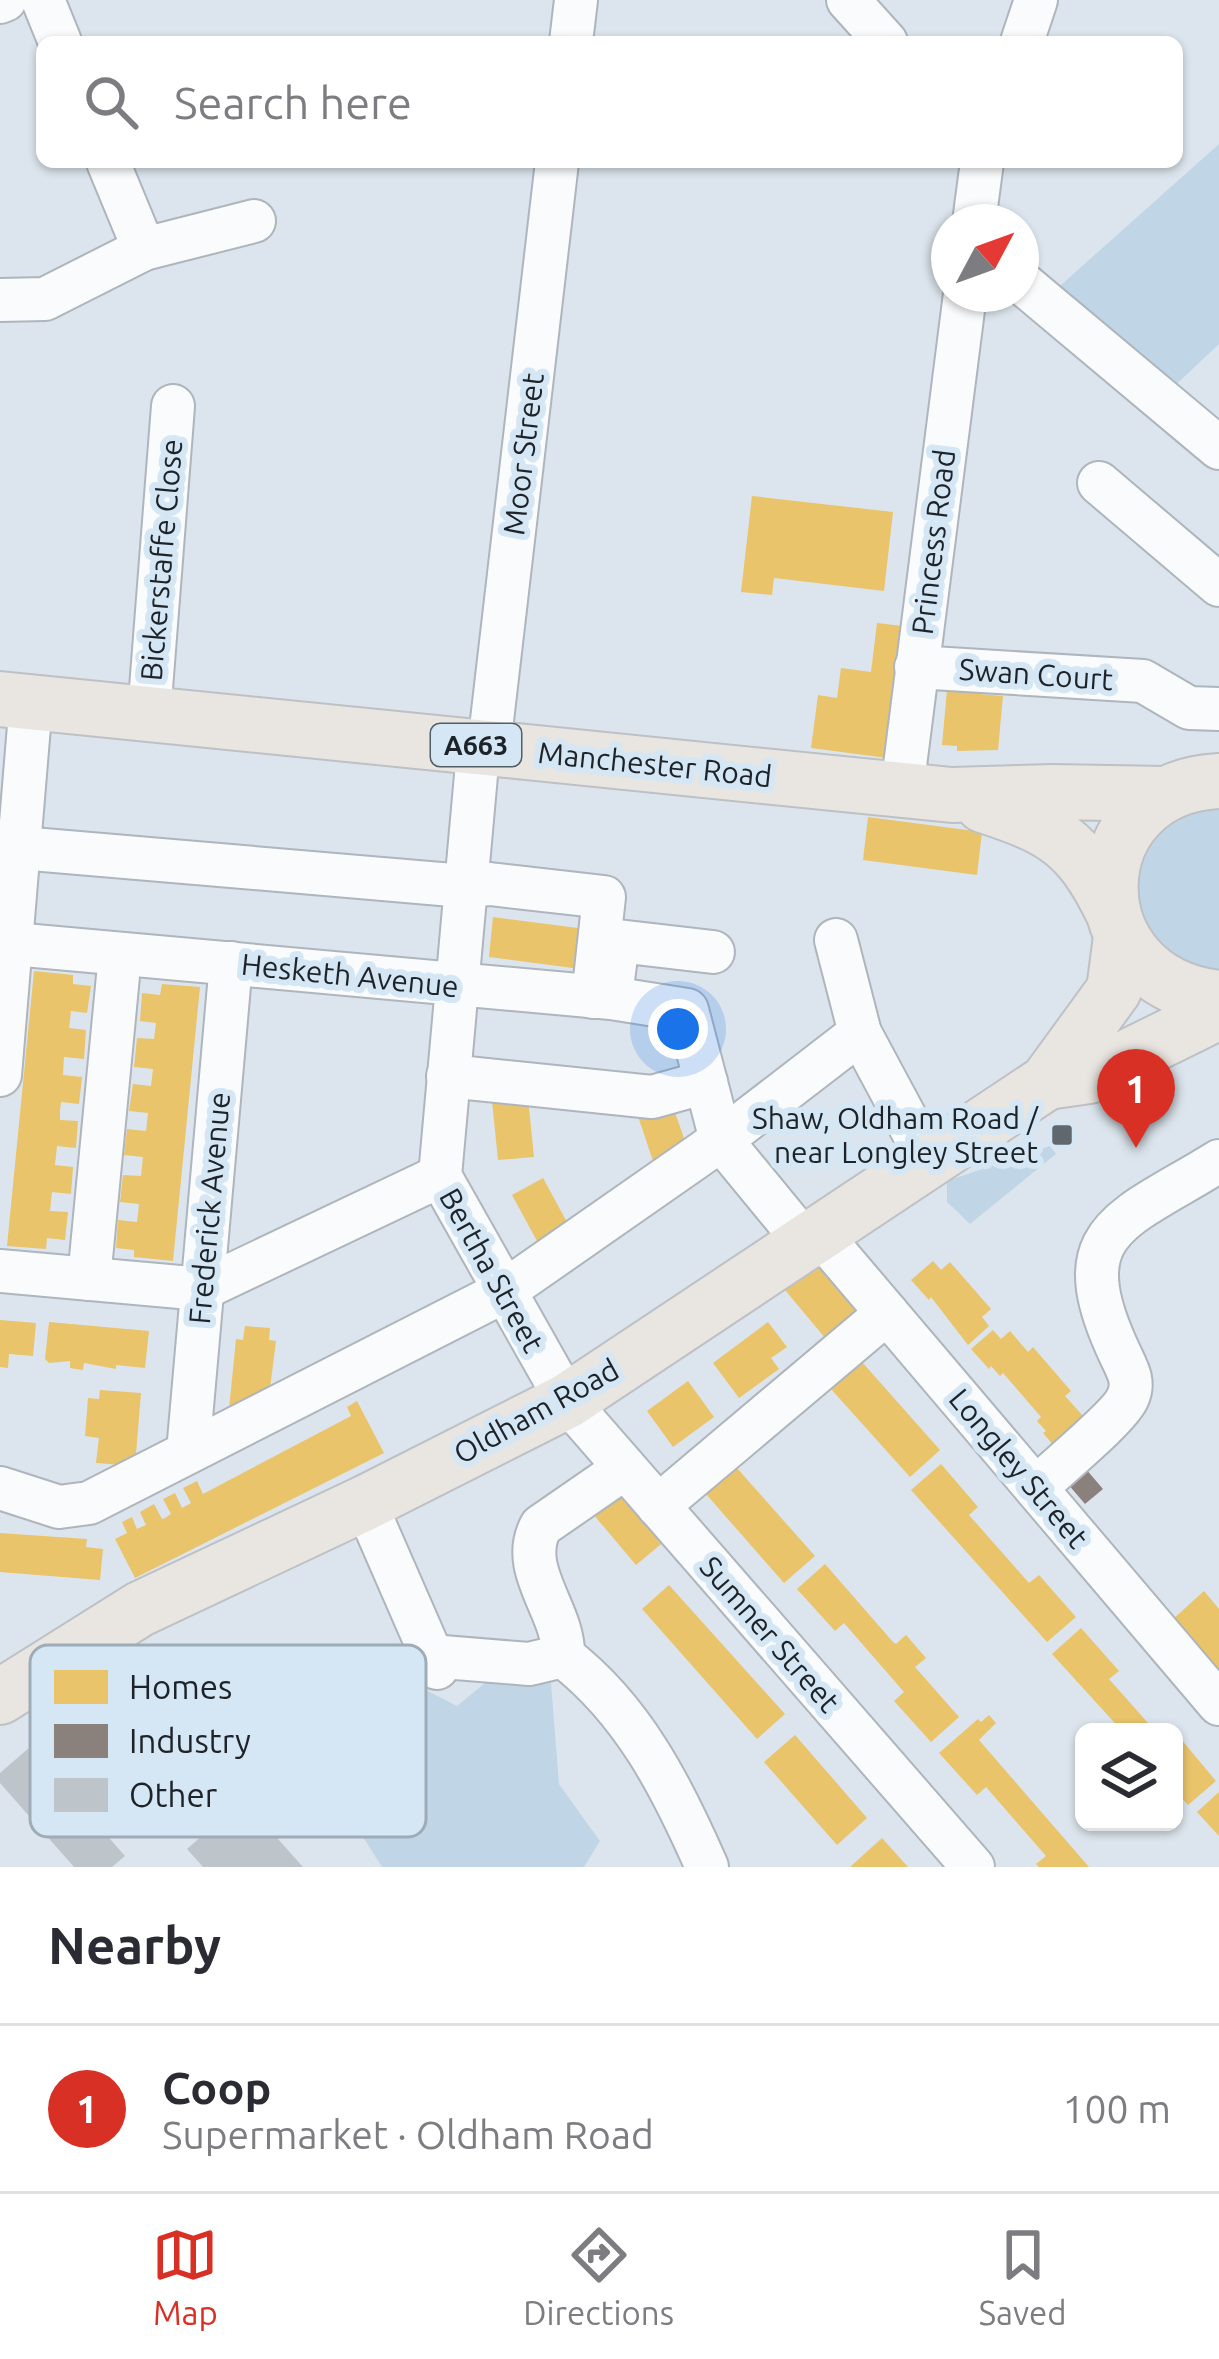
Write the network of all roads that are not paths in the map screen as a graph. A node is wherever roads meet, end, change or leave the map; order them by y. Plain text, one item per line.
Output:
1 (43, 0) edge
2 (576, 0) edge
3 (848, 0) edge
4 (1036, 0) edge
5 (58, 36) edge
6 (572, 36) edge
7 (881, 36) edge
8 (1024, 36) edge
9 (111, 168) edge
10 (556, 168) edge
11 (979, 168) edge
12 (976, 204) edge
13 (254, 221) dead end
14 (144, 250) junction
15 (1039, 297) edge
16 (0, 300) edge
17 (962, 312) edge
18 (173, 406) dead end
19 (1219, 448) edge
20 (1099, 483) dead end
21 (1219, 585) edge
22 (916, 667) junction
23 (15, 701) edge
24 (1219, 709) edge
25 (149, 714) junction
26 (482, 760) junction
27 (1201, 783) edge
28 (927, 792) junction
29 (20, 848) junction
30 (464, 886) junction
31 (1117, 923) junction
32 (836, 940) dead end
33 (6, 945) edge
34 (713, 952) dead end
35 (121, 955) junction
36 (231, 963) junction
37 (456, 986) junction
38 (602, 998) junction
39 (1219, 998) edge
40 (1219, 1012) edge
41 (860, 1033) junction
42 (0, 1076) edge
43 (448, 1076) junction
44 (706, 1082) junction
45 (1047, 1082) junction
46 (721, 1140) junction
47 (927, 1158) junction
48 (1219, 1161) edge
49 (440, 1176) junction
50 (812, 1238) junction
51 (0, 1271) edge
52 (89, 1279) junction
53 (202, 1289) junction
54 (503, 1292) junction
55 (887, 1312) junction
56 (567, 1400) junction
57 (188, 1452) junction
58 (625, 1468) junction
59 (0, 1488) edge
60 (1036, 1488) junction
61 (365, 1503) junction
62 (658, 1506) junction
63 (83, 1645) edge
64 (563, 1656) junction
65 (30, 1678) edge
66 (0, 1697) edge
67 (1219, 1704) edge
68 (707, 1867) edge
69 (973, 1867) edge

1 - 5 street
2 - 6 street
3 - 7 street
4 - 8 street
9 - 14 street
10 - 26 street, Moor Street
11 - 12 street
13 - 14 street
14 - 16 street
15 - 19 street
17 - 22 street, Princess Road
18 - 25 street, Bickerstaffe Close
20 - 21 street
22 - 24 street, Swan Court
22 - 28 street, Princess Road
23 - 25 main road, Manchester Road / A663
23 - 29 street
25 - 26 main road, Manchester Road / A663
26 - 28 main road, Manchester Road / A663
26 - 30 street, Bertha Street
27 - 28 main road, Manchester Road / A663
27 - 31 main road, A663
28 - 31 main road, Manchester Road / A663
29 - 30 street
29 - 33 street
30 - 37 street, Bertha Street
30 - 38 street
31 - 39 main road, A663
31 - 45 main road, Oldham Road
32 - 41 street
33 - 35 street, Hesketh Avenue
33 - 42 street
34 - 38 street
35 - 36 street, Hesketh Avenue
35 - 52 street
36 - 37 street, Hesketh Avenue
36 - 53 street, Frederick Avenue
37 - 38 street, Hesketh Avenue
37 - 43 street, Bertha Street
38 - 44 street, Hesketh Avenue
40 - 45 main road, Oldham Road
41 - 46 street
41 - 47 street
43 - 44 street
43 - 49 street, Bertha Street
44 - 46 street
45 - 47 main road, Oldham Road
46 - 50 street, Longley Street
46 - 54 street
47 - 50 main road, Oldham Road
48 - 60 street
49 - 53 street
49 - 54 street, Bertha Street
50 - 55 street, Longley Street
50 - 56 main road, Oldham Road
51 - 52 street
52 - 53 street
53 - 57 street, Frederick Avenue
54 - 56 street, Bertha Street
54 - 57 street
55 - 60 street, Longley Street
55 - 62 street
56 - 58 street, Sumner Street
56 - 61 main road, Oldham Road
57 - 59 street
58 - 62 street, Sumner Street
58 - 64 street
60 - 67 street, Longley Street
61 - 63 main road, Oldham Road
61 - 64 street
62 - 69 street, Sumner Street
64 - 68 street
65 - 66 main road, Oldham Road

